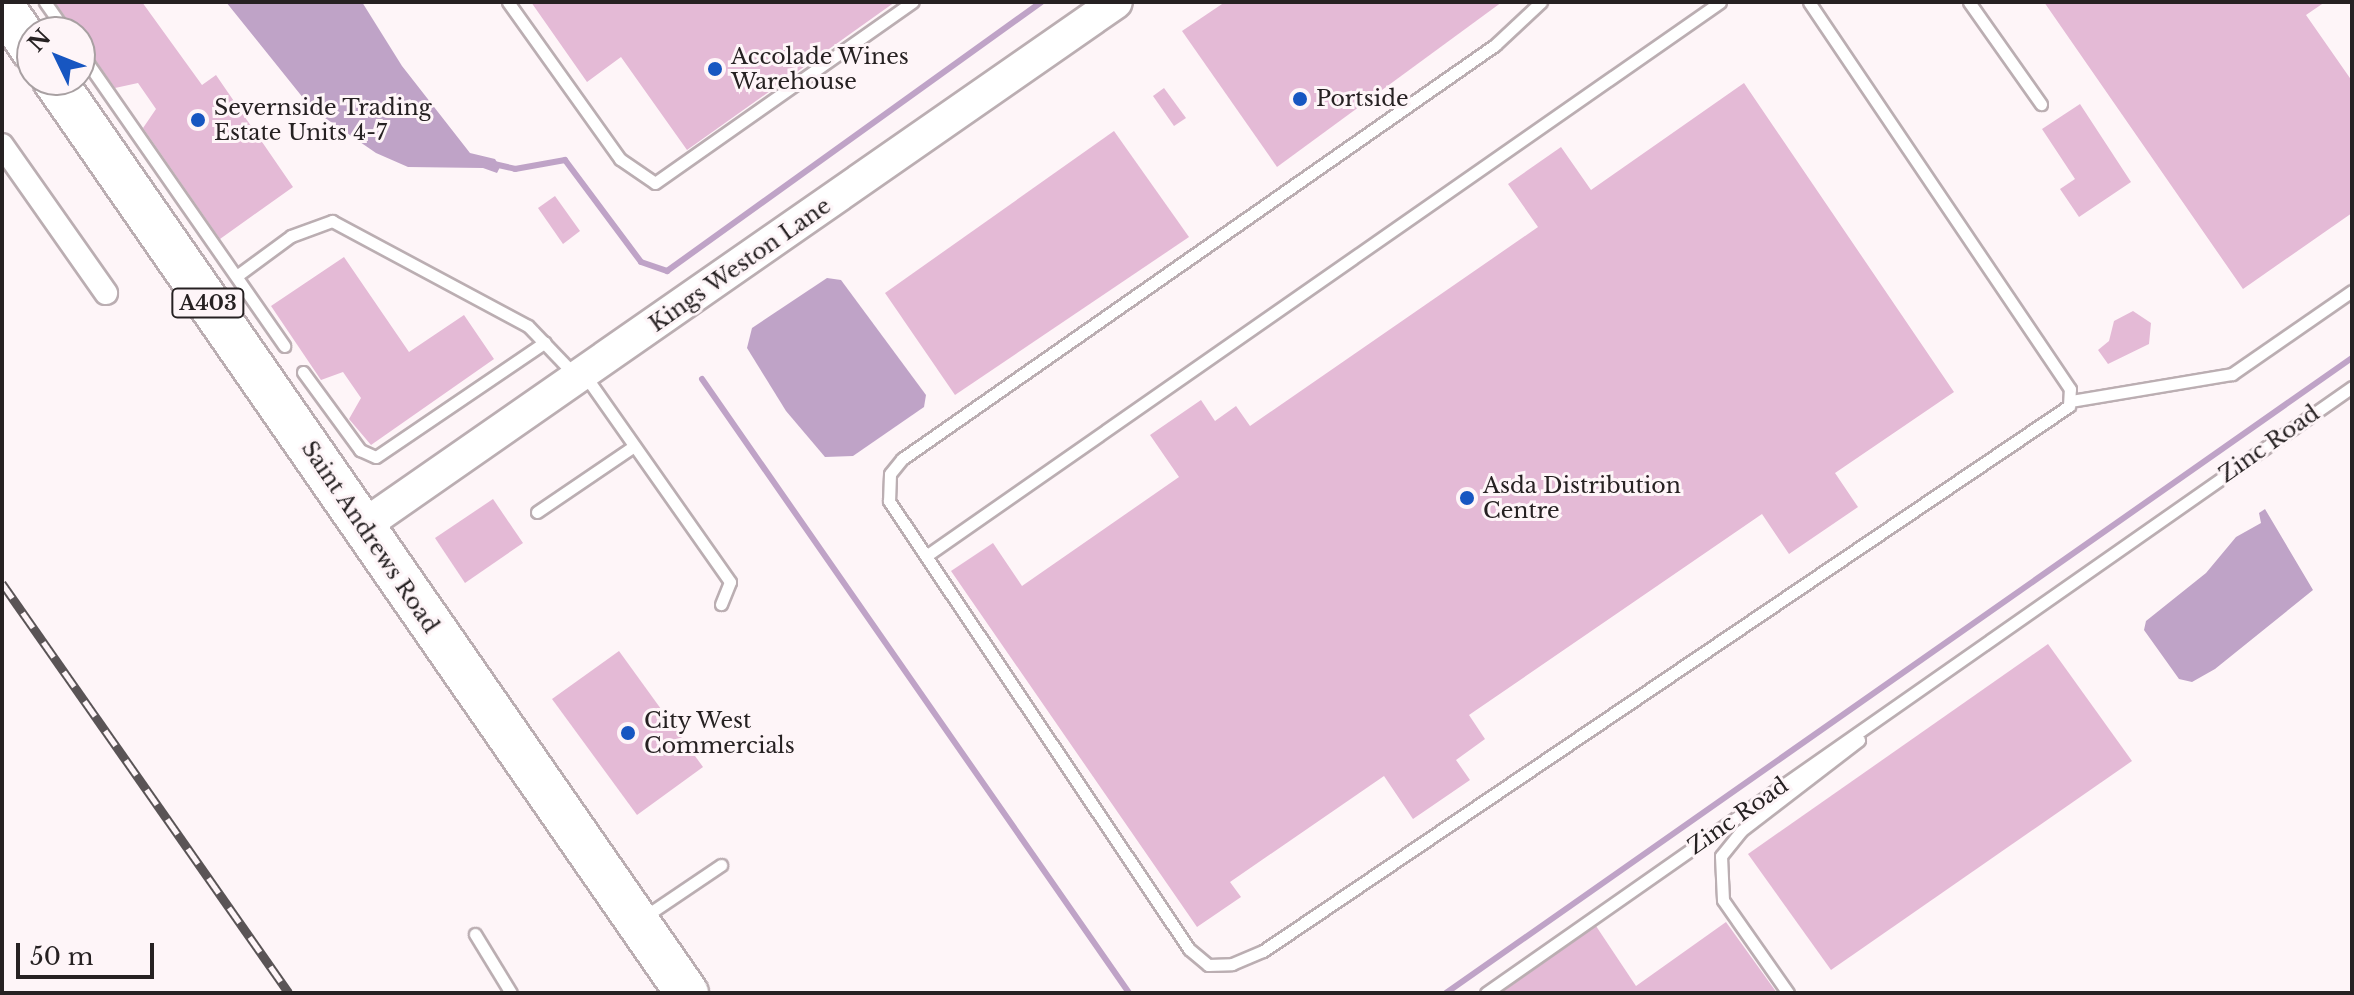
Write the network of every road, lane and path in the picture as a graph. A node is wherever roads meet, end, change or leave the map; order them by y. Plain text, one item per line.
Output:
1 (508, 2) edge
2 (913, 2) edge
3 (1116, 2) edge
4 (1541, 2) edge
5 (1720, 2) edge
6 (1809, 2) edge
7 (1969, 2) edge
8 (2, 5) edge
9 (16, 26) edge
10 (96, 75) edge
11 (65, 96) edge
12 (2041, 104) dead end
13 (2, 145) edge
14 (238, 275) junction
15 (2352, 291) edge
16 (106, 293) dead end
17 (545, 342) junction
18 (284, 346) dead end
19 (303, 372) dead end
20 (580, 375) junction
21 (2352, 387) edge
22 (2071, 401) junction
23 (634, 446) junction
24 (537, 512) dead end
25 (363, 526) junction
26 (926, 556) junction
27 (721, 604) dead end
28 (1990, 639) junction
29 (721, 865) dead end
30 (637, 922) junction
31 (475, 934) dead end
32 (511, 993) edge
33 (687, 993) edge
34 (1486, 993) edge
35 (1788, 993) edge

1 - 2 lane
3 - 20 street, Kings Weston Lane
4 - 26 lane
5 - 26 lane
6 - 22 lane
7 - 12 lane
8 - 9 highway
10 - 14 lane
11 - 25 highway, Saint Andrews Road / A403
13 - 16 street
14 - 17 lane
14 - 18 lane
15 - 22 lane
17 - 19 lane
17 - 20 lane
20 - 23 lane
20 - 25 street, Kings Weston Lane
21 - 28 lane, Zinc Road
22 - 26 lane
23 - 24 lane
23 - 27 lane
25 - 30 highway, Saint Andrews Road / A403
28 - 34 lane, Zinc Road
28 - 35 lane, Zinc Road
29 - 30 lane
30 - 33 highway, Saint Andrews Road / A403
31 - 32 lane

